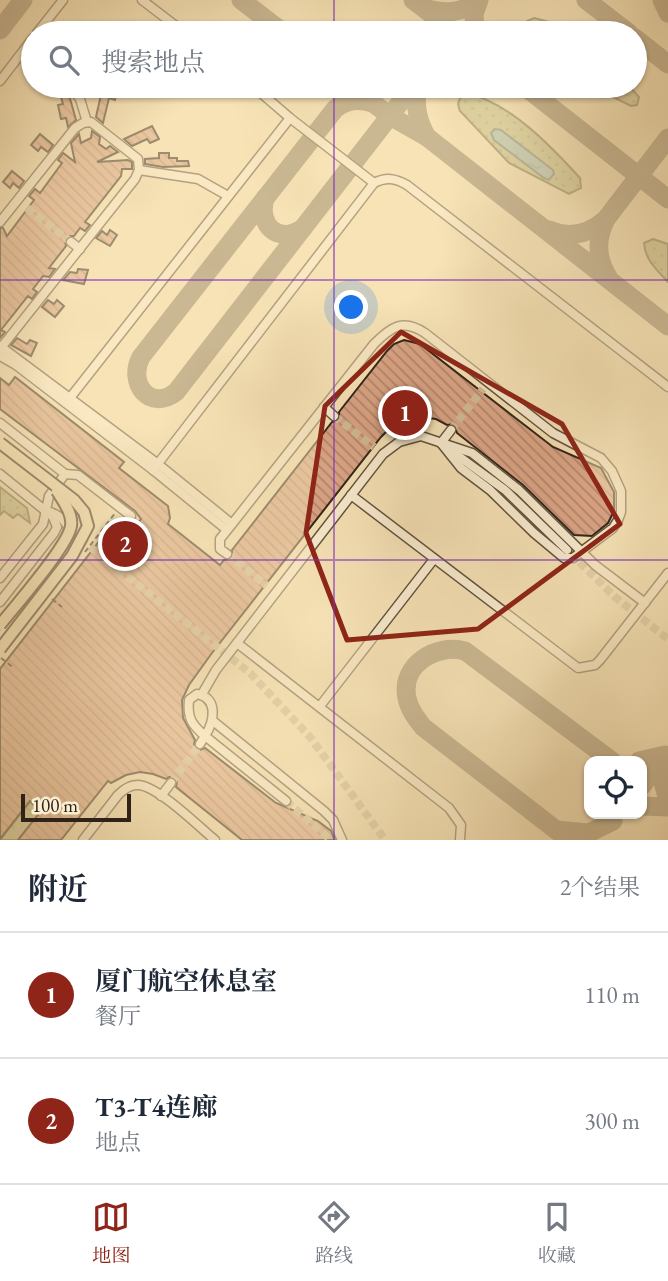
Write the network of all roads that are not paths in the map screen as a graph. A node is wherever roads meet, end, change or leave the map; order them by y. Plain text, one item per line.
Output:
1 (63, 0) edge
2 (142, 0) edge
3 (46, 21) edge
4 (169, 21) edge
5 (21, 54) edge
6 (0, 81) edge
7 (79, 98) edge
8 (267, 98) edge
9 (290, 118) junction
10 (87, 122) junction
11 (139, 170) junction
12 (374, 183) junction
13 (228, 196) junction
14 (18, 200) junction
15 (27, 208) tunnel mouth
16 (0, 222) edge
17 (71, 242) tunnel mouth
18 (80, 249) junction
19 (0, 350) edge
20 (668, 387) edge
21 (68, 400) junction
22 (324, 407) junction
23 (334, 416) tunnel mouth
24 (3, 426) edge
25 (451, 430) tunnel mouth
26 (0, 441) edge
27 (441, 443) junction
28 (374, 447) tunnel mouth
29 (383, 454) junction
30 (48, 461) junction
31 (155, 467) junction
32 (0, 474) edge
33 (65, 474) junction
34 (35, 479) dead end
35 (0, 480) edge
36 (53, 484) junction
37 (13, 485) junction
38 (351, 495) junction
39 (47, 512) junction
40 (131, 516) dead end
41 (229, 527) junction
42 (567, 550) tunnel mouth
43 (582, 552) junction
44 (227, 554) dead end
45 (434, 559) junction
46 (668, 573) edge
47 (1, 576) edge
48 (267, 586) tunnel mouth
49 (275, 593) junction
50 (0, 602) edge
51 (645, 603) junction
52 (0, 625) edge
53 (0, 638) edge
54 (237, 643) junction
55 (0, 649) edge
56 (202, 694) junction
57 (320, 706) junction
58 (213, 721) junction
59 (205, 736) junction
60 (200, 744) tunnel mouth
61 (171, 783) tunnel mouth
62 (161, 796) junction
63 (286, 801) tunnel mouth
64 (83, 840) edge
65 (215, 840) edge
66 (342, 840) edge
67 (460, 840) edge

1 - 3 lane
2 - 4 lane
5 - 6 lane
7 - 10 lane
8 - 9 lane
9 - 12 lane
9 - 13 lane
10 - 11 lane
10 - 14 lane
11 - 13 lane
11 - 18 lane
12 - 20 lane
12 - 31 lane
13 - 21 lane
14 - 15 lane
14 - 16 lane
17 - 18 lane
18 - 19 lane
19 - 21 lane
21 - 31 lane
22 - 23 lane
22 - 41 lane
22 - 43 lane
24 - 26 lane
24 - 30 lane
25 - 27 lane
26 - 36 main road, bridge
27 - 29 lane
27 - 42 lane
27 - 43 lane
27 - 43 lane
28 - 29 lane
29 - 38 lane
30 - 33 lane
30 - 34 lane
31 - 41 lane
32 - 37 lane
33 - 39 lane
33 - 40 lane
35 - 37 lane
36 - 52 main road, bridge
36 - 55 main road, bridge
37 - 39 lane
38 - 45 lane
38 - 49 lane
39 - 47 lane
39 - 50 lane
39 - 53 lane
41 - 44 lane
43 - 51 lane
45 - 51 lane
45 - 57 lane
46 - 51 lane
48 - 49 lane
49 - 54 lane
54 - 56 lane
54 - 57 lane
56 - 58 lane
56 - 59 lane
57 - 67 lane
58 - 59 lane
58 - 66 lane
59 - 60 lane
59 - 63 lane
61 - 62 lane
62 - 64 lane
62 - 65 lane

